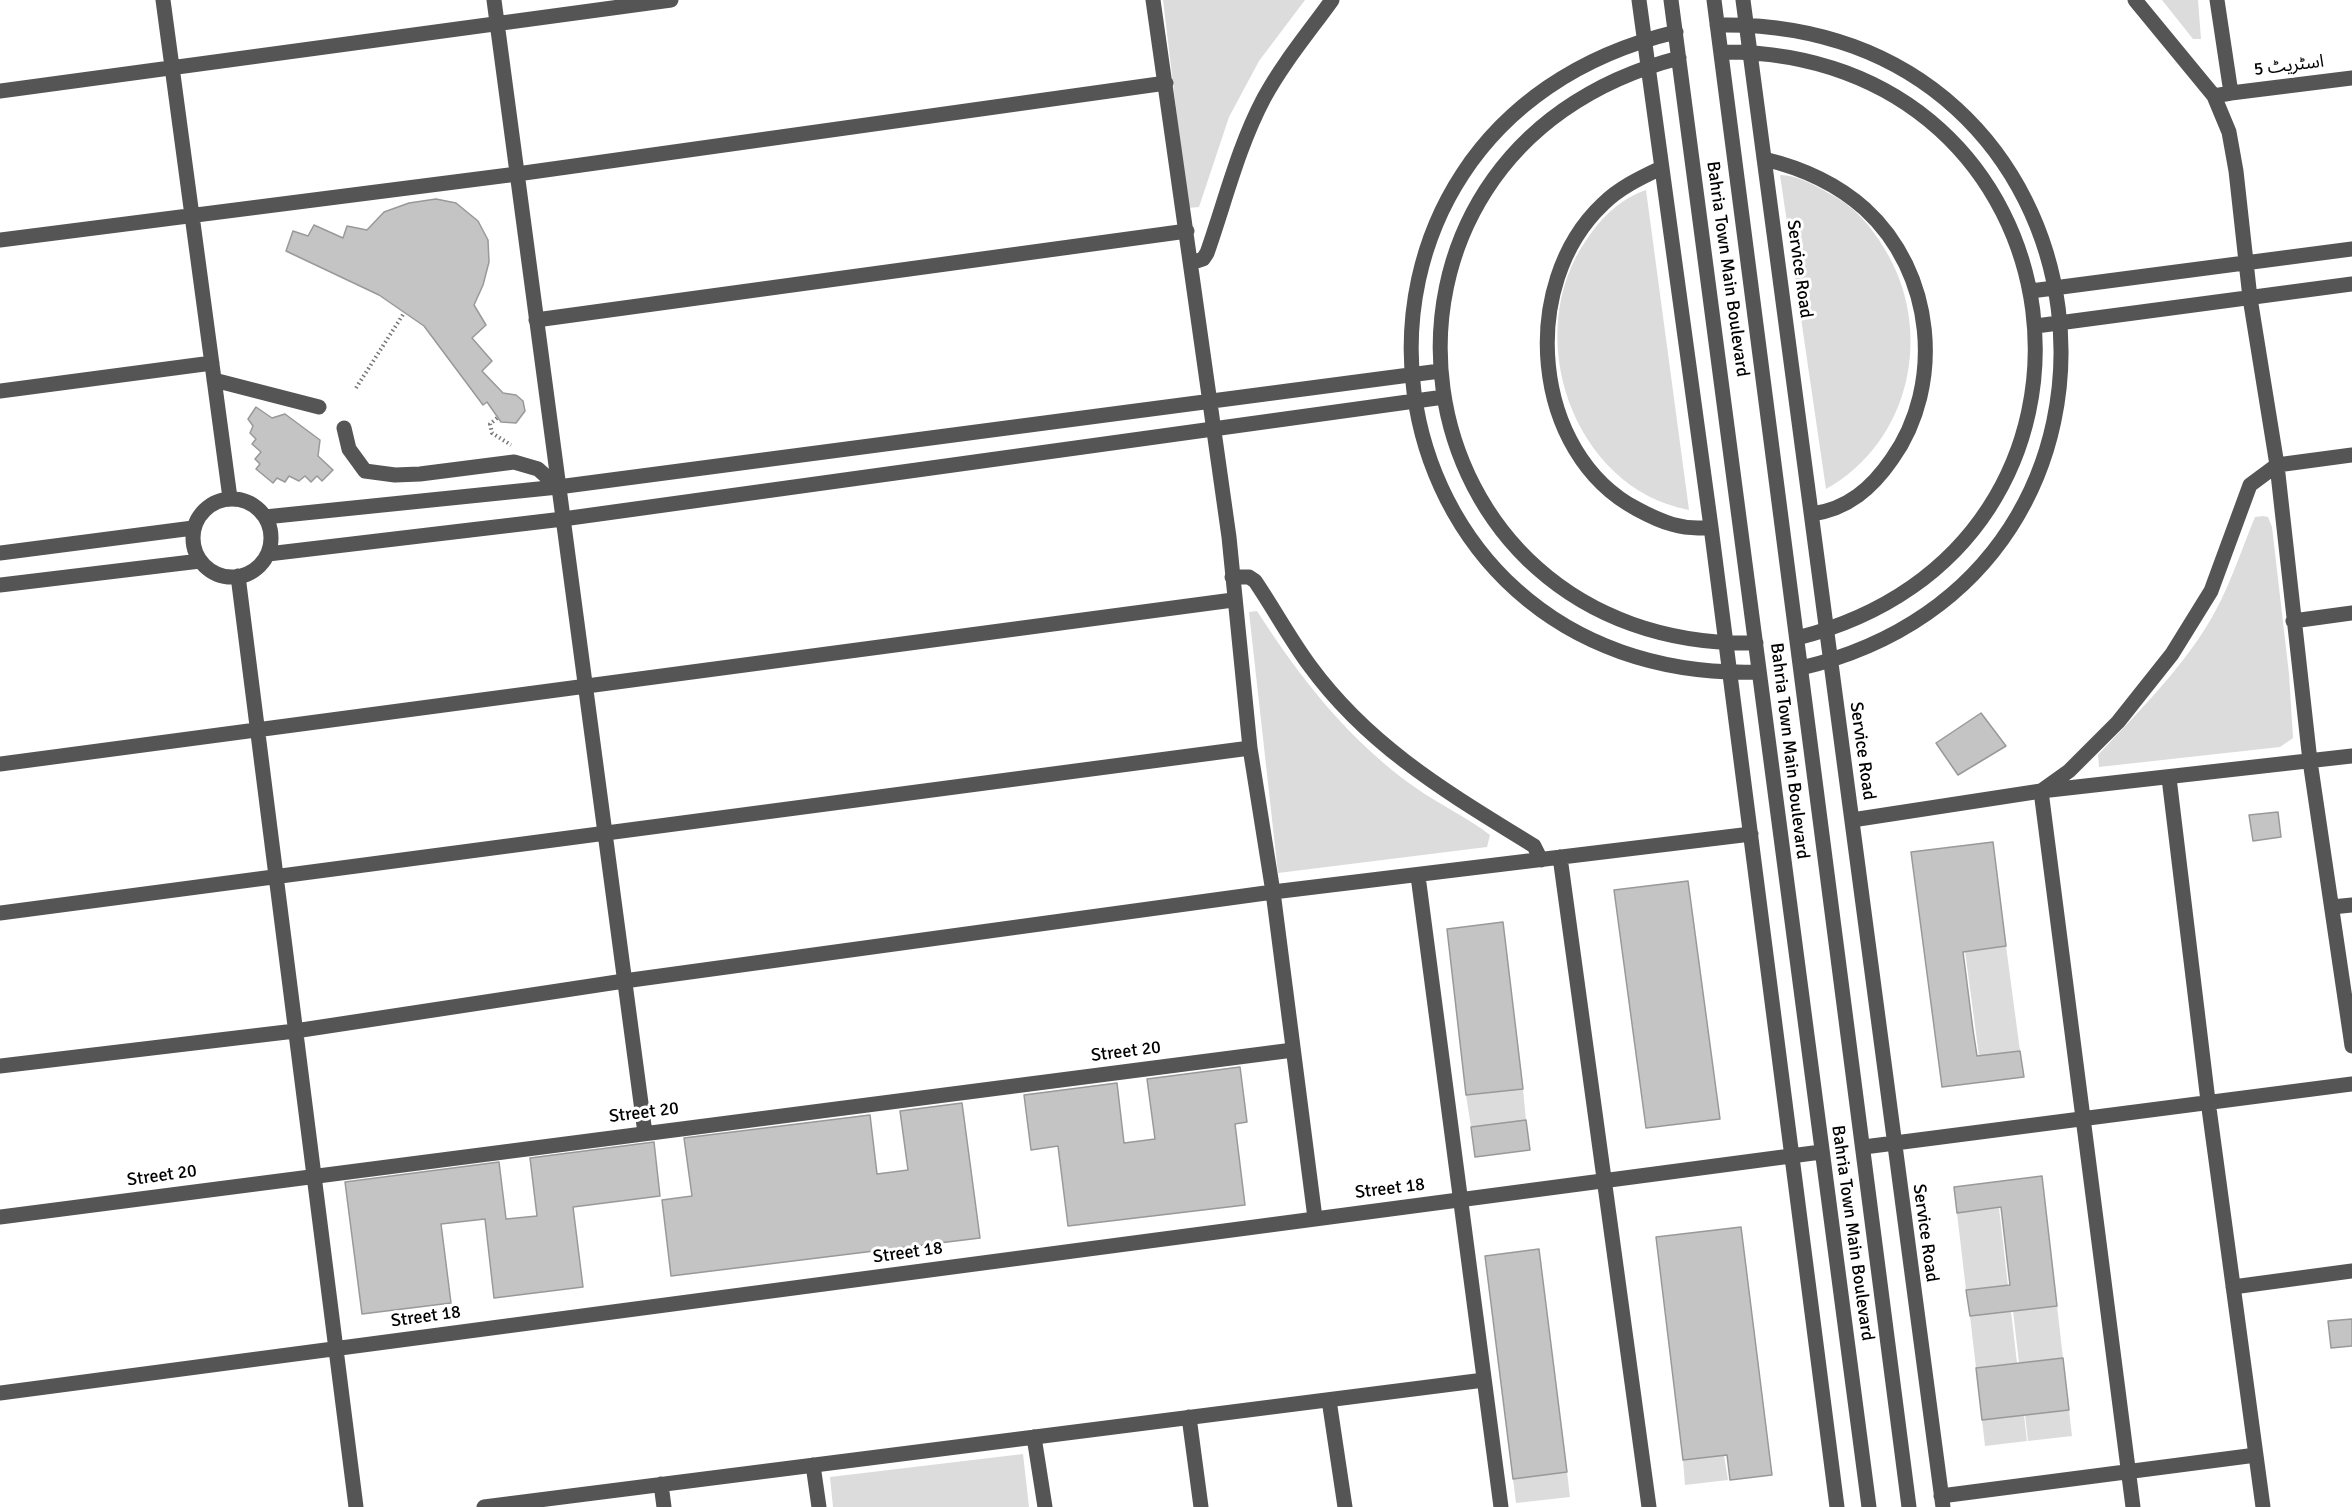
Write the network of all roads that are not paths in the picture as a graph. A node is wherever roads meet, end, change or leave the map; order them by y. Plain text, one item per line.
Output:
1 (163, 0) edge
2 (494, 0) edge
3 (671, 0) edge
4 (1153, 0) edge
5 (1332, 0) edge
6 (1639, 0) edge
7 (1671, 0) edge
8 (1714, 0) edge
9 (1743, 0) edge
10 (2135, 0) edge
11 (2217, 0) edge
12 (1747, 24) junction
13 (1717, 25) junction
14 (498, 26) junction
15 (1676, 32) junction
16 (1645, 39) junction
17 (1721, 52) junction
18 (1751, 52) junction
19 (1679, 58) junction
20 (1648, 66) junction
21 (172, 68) junction
22 (2352, 78) edge
23 (1167, 83) junction
24 (0, 91) edge
25 (2231, 93) junction
26 (2214, 96) junction
27 (1764, 159) junction
28 (1661, 168) junction
29 (517, 174) junction
30 (192, 217) junction
31 (1187, 231) junction
32 (0, 240) edge
33 (2352, 249) edge
34 (1191, 263) junction
35 (2246, 263) junction
36 (2352, 285) edge
37 (2056, 287) junction
38 (2031, 291) junction
39 (2250, 298) junction
40 (536, 320) junction
41 (2061, 322) junction
42 (2036, 326) junction
43 (212, 363) junction
44 (1440, 371) junction
45 (1411, 375) junction
46 (214, 380) junction
47 (0, 391) edge
48 (1444, 398) junction
49 (1209, 402) junction
50 (1414, 402) junction
51 (319, 406) dead end
52 (344, 428) dead end
53 (1212, 428) junction
54 (2352, 455) edge
55 (2277, 465) junction
56 (558, 487) junction
57 (230, 498) junction
58 (1812, 514) junction
59 (265, 517) junction
60 (563, 519) junction
61 (1711, 527) junction
62 (194, 528) junction
63 (0, 553) edge
64 (268, 554) junction
65 (200, 561) junction
66 (238, 576) junction
67 (1232, 577) junction
68 (0, 585) edge
69 (1233, 600) junction
70 (2352, 613) edge
71 (2293, 621) junction
72 (1827, 631) junction
73 (1797, 638) junction
74 (1725, 643) junction
75 (1756, 643) junction
76 (1830, 661) junction
77 (1801, 668) junction
78 (1728, 672) junction
79 (1758, 672) junction
80 (585, 685) junction
81 (258, 729) junction
82 (1250, 748) junction
83 (2352, 756) edge
84 (2310, 762) junction
85 (0, 764) edge
86 (2169, 778) junction
87 (2041, 791) junction
88 (1852, 820) junction
89 (605, 834) junction
90 (1751, 834) junction
91 (1560, 857) junction
92 (1541, 860) junction
93 (1418, 876) junction
94 (277, 879) junction
95 (1273, 892) junction
96 (2352, 905) edge
97 (2332, 908) junction
98 (0, 913) edge
99 (624, 981) junction
100 (296, 1030) junction
101 (2352, 1046) edge
102 (1293, 1050) junction
103 (0, 1066) edge
104 (2352, 1084) edge
105 (2208, 1101) junction
106 (2084, 1119) junction
107 (645, 1133) junction
108 (1893, 1143) junction
109 (1863, 1147) junction
110 (1821, 1152) junction
111 (1793, 1155) junction
112 (314, 1175) junction
113 (1603, 1180) junction
114 (1460, 1199) junction
115 (0, 1217) edge
116 (1315, 1218) junction
117 (2352, 1271) edge
118 (2233, 1287) junction
119 (335, 1349) junction
120 (1484, 1380) junction
121 (0, 1393) edge
122 (1329, 1400) junction
123 (1189, 1417) junction
124 (1034, 1437) junction
125 (2256, 1455) junction
126 (813, 1465) junction
127 (2128, 1472) junction
128 (661, 1484) junction
129 (1942, 1501) edge
130 (510, 1505) edge
131 (356, 1507) edge
132 (484, 1507) edge
133 (664, 1507) edge
134 (819, 1507) edge
135 (1045, 1507) edge
136 (1201, 1507) edge
137 (1345, 1507) edge
138 (1500, 1507) edge
139 (1649, 1507) edge
140 (1837, 1507) edge
141 (1869, 1507) edge
142 (1910, 1507) edge
143 (2133, 1507) edge
144 (2263, 1507) edge

1 - 21 street
2 - 14 street
3 - 14 street
4 - 23 street
5 - 34 street
6 - 16 street
7 - 15 street, Bahria Town Main Boulevard
8 - 13 street, Bahria Town Main Boulevard
9 - 12 street, Service Road
10 - 26 street
11 - 25 street
12 - 13 street
12 - 18 street, Service Road
12 - 37 street
13 - 17 street, Bahria Town Main Boulevard
14 - 21 street
14 - 29 street
15 - 16 street
15 - 19 street, Bahria Town Main Boulevard
16 - 20 street
16 - 45 street
17 - 18 street
17 - 73 street, Bahria Town Main Boulevard
18 - 27 street, Service Road
18 - 38 street
19 - 20 street
19 - 75 street, Bahria Town Main Boulevard
20 - 28 street
20 - 44 street
21 - 24 street
21 - 30 street
22 - 25 street, اسٹریٹ 5
23 - 29 street
23 - 31 street
25 - 26 street, اسٹریٹ 5
26 - 35 street
27 - 58 street, Service Road
27 - 58 street
28 - 61 street
28 - 61 street
29 - 30 street
29 - 40 street
30 - 32 street
30 - 43 street
31 - 34 street
31 - 40 street
33 - 35 street
34 - 49 street
35 - 37 street
35 - 39 street
36 - 39 street
37 - 38 street
37 - 41 street
38 - 42 street
39 - 41 street
39 - 55 street
40 - 56 street
41 - 42 street
41 - 76 street
42 - 72 street
43 - 46 street
43 - 47 street
44 - 45 street
44 - 48 street
45 - 49 street
45 - 50 street
46 - 51 street
46 - 57 street
48 - 50 street
48 - 74 street
49 - 53 street
49 - 56 street
50 - 53 street
50 - 78 street
52 - 56 street
53 - 60 street
53 - 67 street
54 - 55 street
55 - 71 street
55 - 87 street
56 - 59 street
56 - 60 street
57 - 59 street
57 - 62 street
58 - 72 street, Service Road
59 - 64 street
60 - 64 street
60 - 80 street
61 - 74 street
62 - 63 street
62 - 65 street
64 - 66 street
65 - 66 street
65 - 68 street
66 - 81 street
67 - 69 street
67 - 92 street
69 - 80 street
69 - 82 street
70 - 71 street
71 - 84 street
72 - 73 street
72 - 76 street, Service Road
73 - 77 street, Bahria Town Main Boulevard
74 - 75 street
74 - 78 street
75 - 79 street, Bahria Town Main Boulevard
76 - 77 street
76 - 88 street, Service Road
77 - 109 street, Bahria Town Main Boulevard
78 - 79 street
78 - 90 street
79 - 110 street, Bahria Town Main Boulevard
80 - 81 street
80 - 89 street
81 - 85 street
81 - 94 street
82 - 89 street
82 - 95 street
83 - 84 street
84 - 86 street
84 - 97 street
86 - 87 street
86 - 105 street
87 - 88 street
87 - 106 street
88 - 108 street, Service Road
89 - 94 street
89 - 99 street
90 - 91 street
90 - 111 street
91 - 92 street
91 - 113 street
92 - 93 street
93 - 95 street
93 - 114 street
94 - 98 street
94 - 100 street
95 - 99 street
95 - 102 street
96 - 97 street
97 - 101 street
99 - 100 street
99 - 107 street
100 - 103 street
100 - 112 street
102 - 107 street, Street 20
102 - 116 street
104 - 105 street
105 - 106 street
105 - 118 street
106 - 108 street
106 - 127 street
107 - 112 street, Street 20
108 - 109 street
108 - 129 street, Service Road
109 - 142 street, Bahria Town Main Boulevard
110 - 111 street, Street 18
110 - 141 street, Bahria Town Main Boulevard
111 - 113 street, Street 18
111 - 140 street
112 - 115 street, Street 20
112 - 119 street
113 - 114 street, Street 18
113 - 139 street
114 - 116 street, Street 18
114 - 120 street
116 - 119 street, Street 18
117 - 118 street
118 - 125 street
119 - 121 street, Street 18
119 - 131 street
120 - 122 street
120 - 138 street
122 - 123 street
122 - 137 street
123 - 124 street
123 - 136 street
124 - 126 street
124 - 135 street
125 - 127 street
125 - 144 street
126 - 128 street
126 - 134 street
127 - 129 street
127 - 143 street
128 - 130 street
128 - 133 street
130 - 132 street

